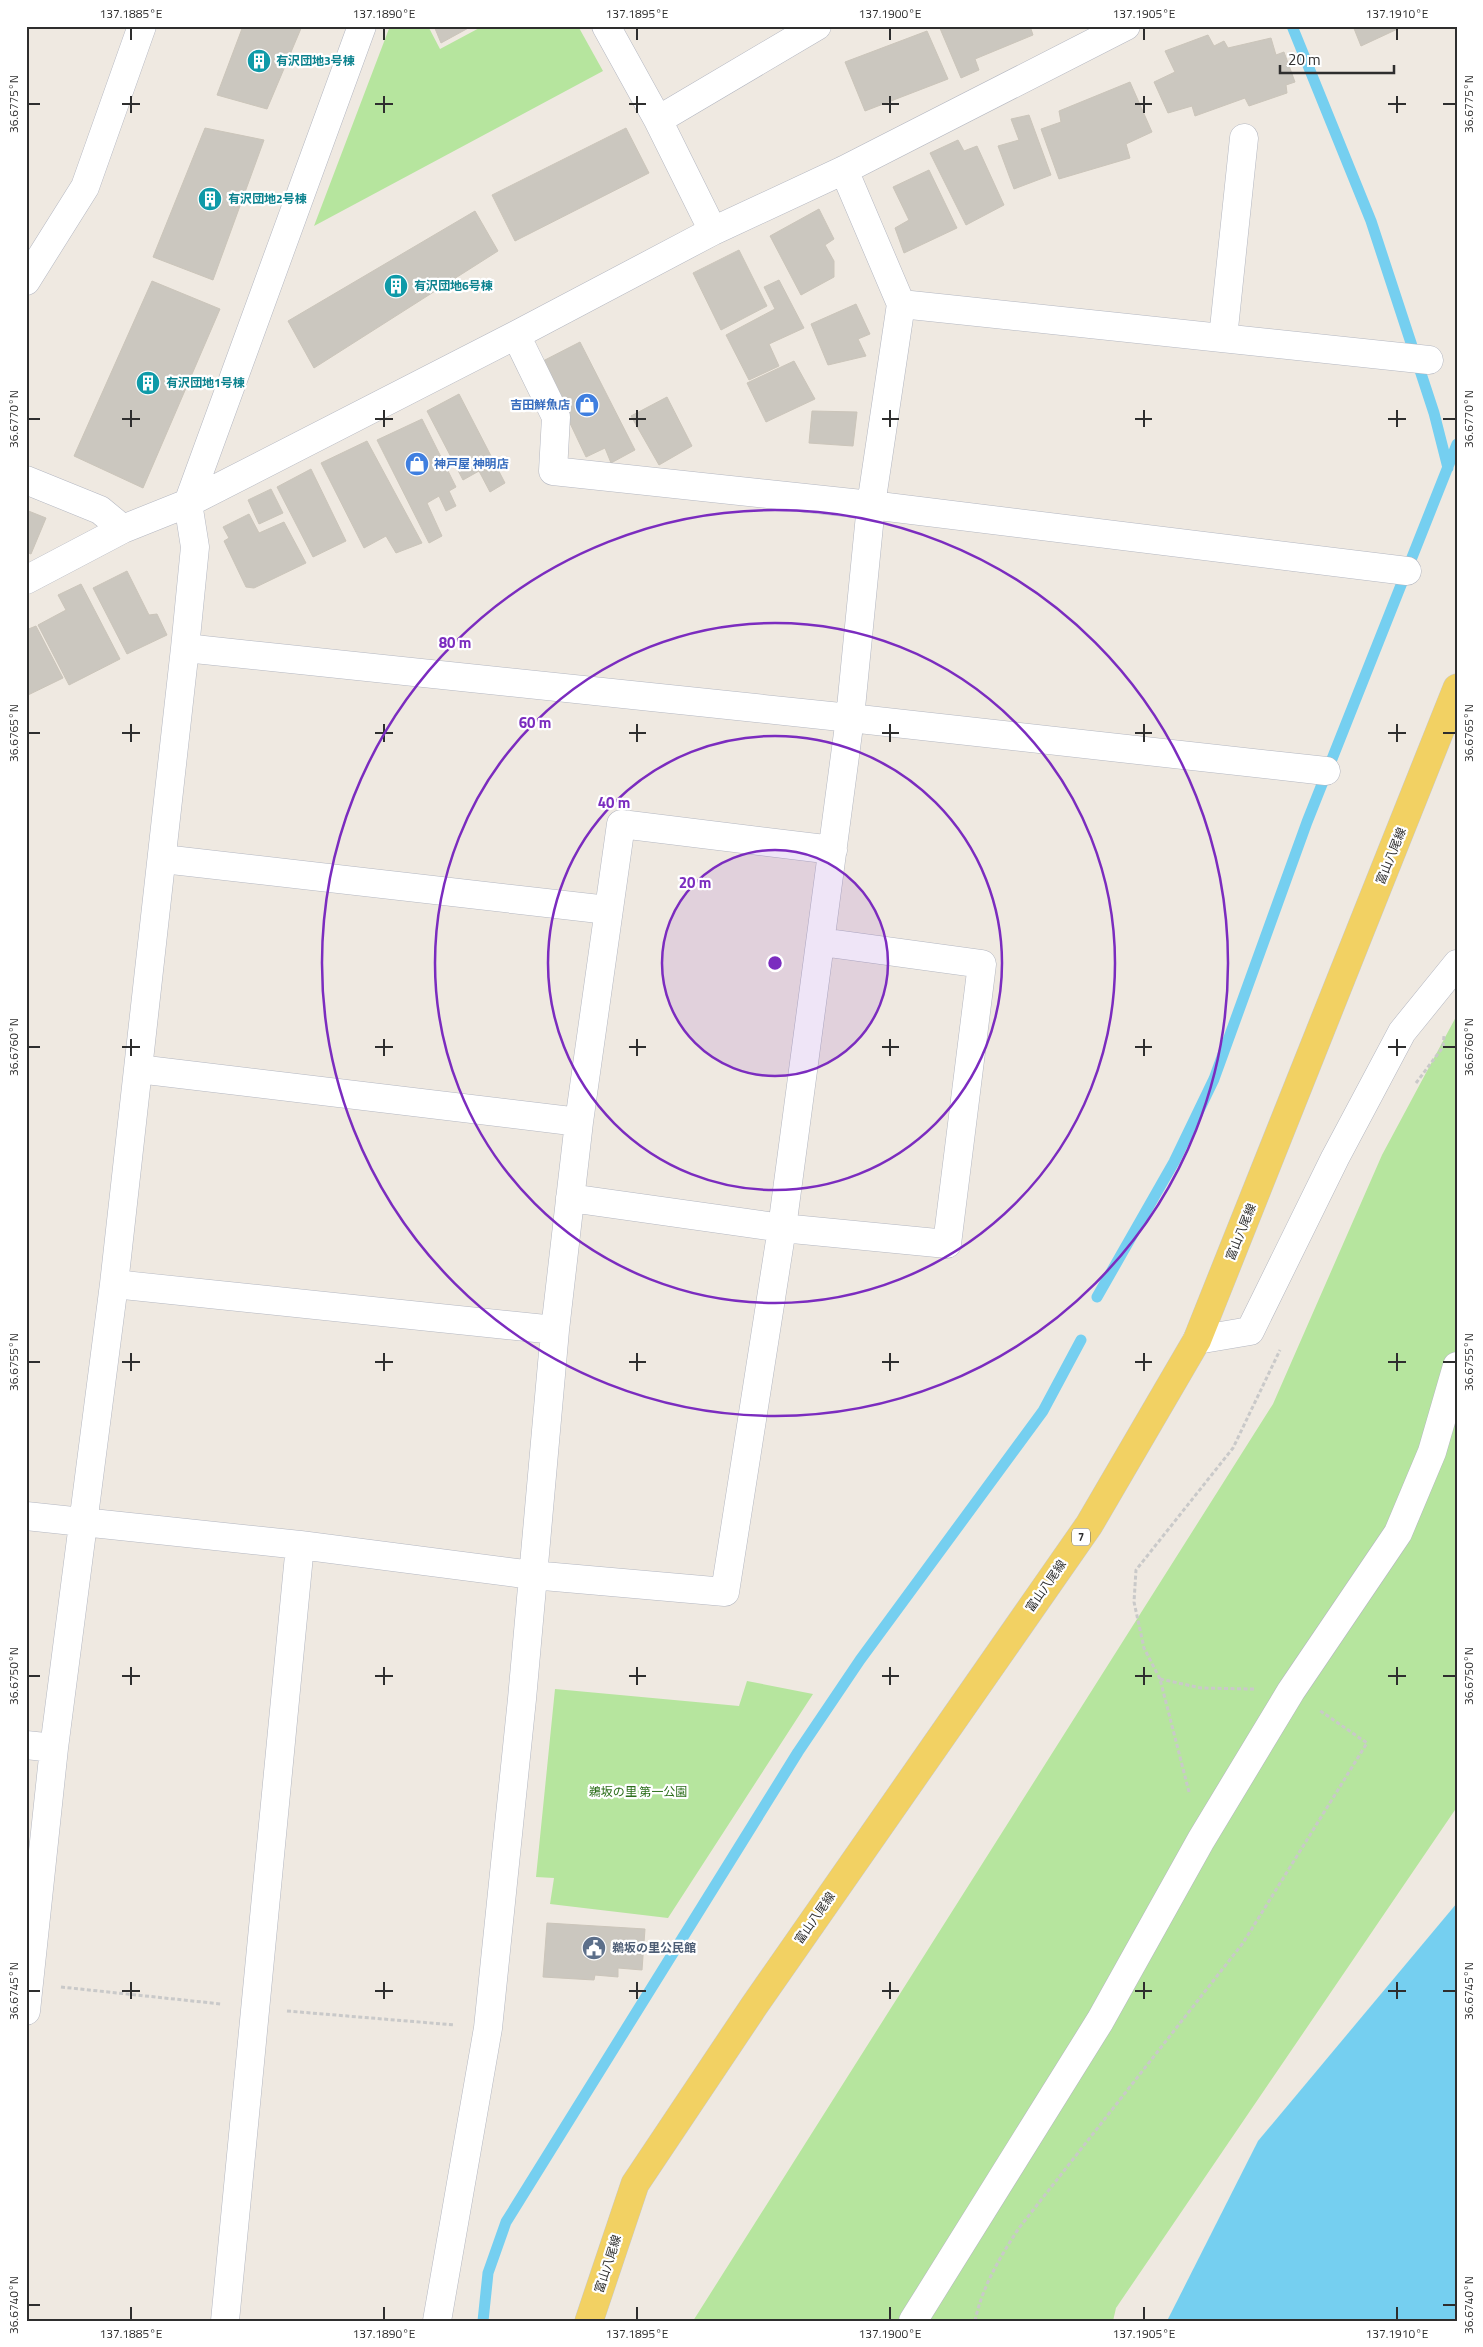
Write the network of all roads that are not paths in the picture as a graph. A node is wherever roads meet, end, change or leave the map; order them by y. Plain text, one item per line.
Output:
1 (142, 26) edge
2 (362, 26) edge
3 (606, 26) edge
4 (817, 26) edge
5 (1126, 26) edge
6 (658, 120) junction
7 (1244, 138) dead end
8 (844, 170) junction
9 (713, 231) junction
10 (26, 281) edge
11 (901, 304) junction
12 (516, 335) junction
13 (1223, 338) junction
14 (1429, 360) dead end
15 (26, 480) edge
16 (188, 503) junction
17 (871, 506) junction
18 (123, 529) junction
19 (1407, 572) dead end
20 (26, 580) edge
21 (186, 648) junction
22 (1457, 688) edge
23 (850, 718) junction
24 (1326, 771) dead end
25 (833, 850) junction
26 (163, 859) junction
27 (608, 910) junction
28 (821, 942) junction
29 (1457, 964) edge
30 (138, 1069) junction
31 (578, 1122) junction
32 (570, 1198) junction
33 (782, 1228) junction
34 (114, 1284) junction
35 (555, 1330) junction
36 (1197, 1340) junction
37 (1457, 1366) edge
38 (26, 1516) edge
39 (82, 1523) junction
40 (300, 1545) junction
41 (532, 1575) junction
42 (26, 1745) edge
43 (54, 1748) junction
44 (28, 1978) edge
45 (26, 2011) edge
46 (225, 2321) edge
47 (436, 2321) edge
48 (589, 2321) edge
49 (913, 2321) edge

1 - 10 street
2 - 16 street
3 - 6 street
4 - 6 street
5 - 8 street
6 - 9 street
7 - 13 street
8 - 9 street
8 - 11 street
9 - 12 street
11 - 13 street
11 - 17 street
12 - 16 street
12 - 17 street
13 - 14 street
15 - 18 street
16 - 18 street
16 - 21 street
17 - 19 street
17 - 23 street
18 - 20 street
21 - 23 street
21 - 26 street
22 - 36 main road, 富山八尾線 / 7
23 - 24 street
23 - 25 street
25 - 27 street
25 - 28 street
26 - 27 street
26 - 30 street
27 - 31 street
28 - 33 street
28 - 33 street
29 - 36 street
30 - 31 street
30 - 34 street
31 - 32 street
32 - 33 street
32 - 35 street
33 - 41 street
34 - 35 street
34 - 39 street
35 - 41 street
36 - 48 main road, 富山八尾線 / 7
37 - 49 street
38 - 39 street
39 - 40 street
39 - 43 street
40 - 41 street
40 - 46 street
41 - 47 street
42 - 43 street
43 - 44 street
44 - 45 street

